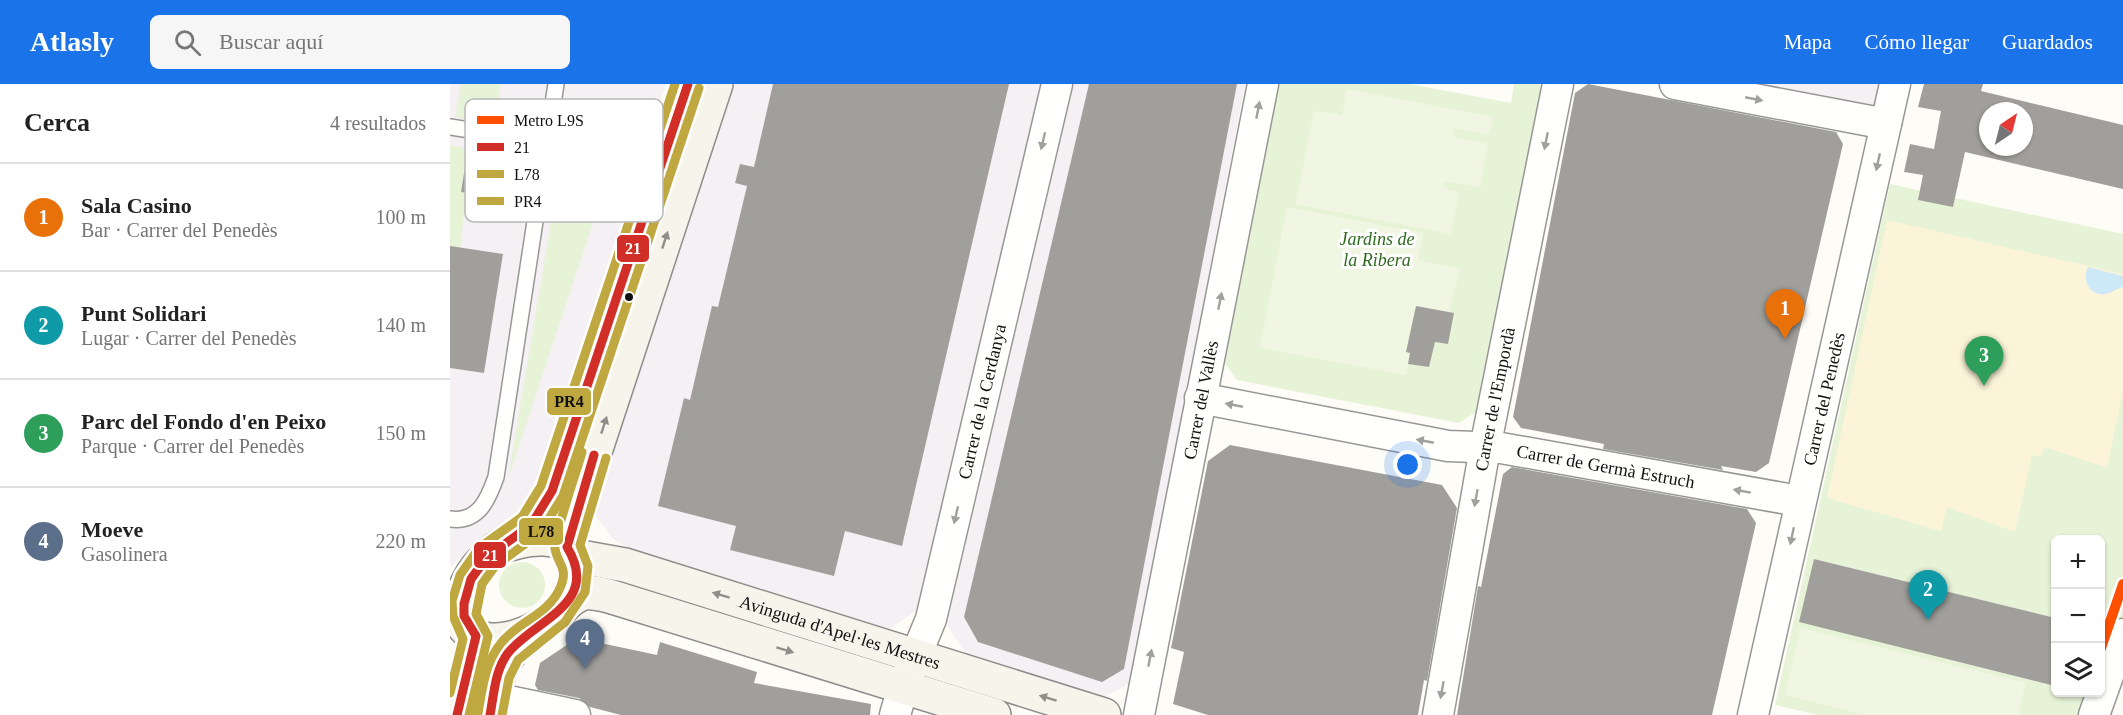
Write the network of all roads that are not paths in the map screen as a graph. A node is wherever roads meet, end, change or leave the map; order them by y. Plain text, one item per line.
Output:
1 (556, 84) edge
2 (688, 84) edge
3 (716, 84) edge
4 (1057, 84) edge
5 (1263, 84) edge
6 (1558, 84) edge
7 (1676, 84) edge
8 (1895, 84) edge
9 (554, 99) edge
10 (1886, 124) junction
11 (450, 127) edge
12 (465, 129) edge
13 (663, 159) edge
14 (535, 222) edge
15 (642, 222) edge
16 (1200, 398) junction
17 (1485, 448) junction
18 (581, 501) junction
19 (1799, 501) junction
20 (450, 519) edge
21 (495, 550) junction
22 (571, 551) junction
23 (619, 564) junction
24 (459, 587) edge
25 (562, 607) junction
26 (2123, 634) edge
27 (524, 635) junction
28 (462, 641) edge
29 (918, 657) junction
30 (899, 701) edge
31 (492, 706) edge
32 (457, 715) edge
33 (575, 715) edge
34 (994, 715) edge
35 (1104, 715) edge
36 (1139, 715) edge
37 (1438, 715) edge
38 (1753, 715) edge
39 (2094, 715) edge

1 - 9 lane
2 - 13 street
18 -> 3 street
4 -> 29 street, Carrer de la Cerdanya
16 -> 5 street, Carrer del Vallès
6 -> 17 street, Carrer de l'Empordà
7 -> 10 street
8 - 10 street, Carrer del Penedès
10 -> 19 street, Carrer del Penedès
11 - 12 lane
14 - 20 lane
15 - 21 street
17 -> 16 street, Carrer de Germà Estruch
36 -> 16 street, Carrer del Vallès
19 -> 17 street, Carrer de Germà Estruch
17 -> 37 street, Carrer de l'Empordà
18 - 22 street
18 - 23 street
19 -> 38 street, Carrer del Penedès
21 - 22 street
21 - 24 street
22 - 23 street, Avinguda d'Apel·les Mestres
22 - 25 street
29 -> 23 street, Avinguda d'Apel·les Mestres
24 - 28 street
25 - 27 street
25 -> 30 street, Avinguda d'Apel·les Mestres
26 - 39 street
27 - 28 street
27 - 31 street
28 - 32 street
29 - 30 street, Carrer de la Cerdanya
35 -> 29 street, Avinguda d'Apel·les Mestres
30 - 34 street, Avinguda d'Apel·les Mestres
31 - 33 street

